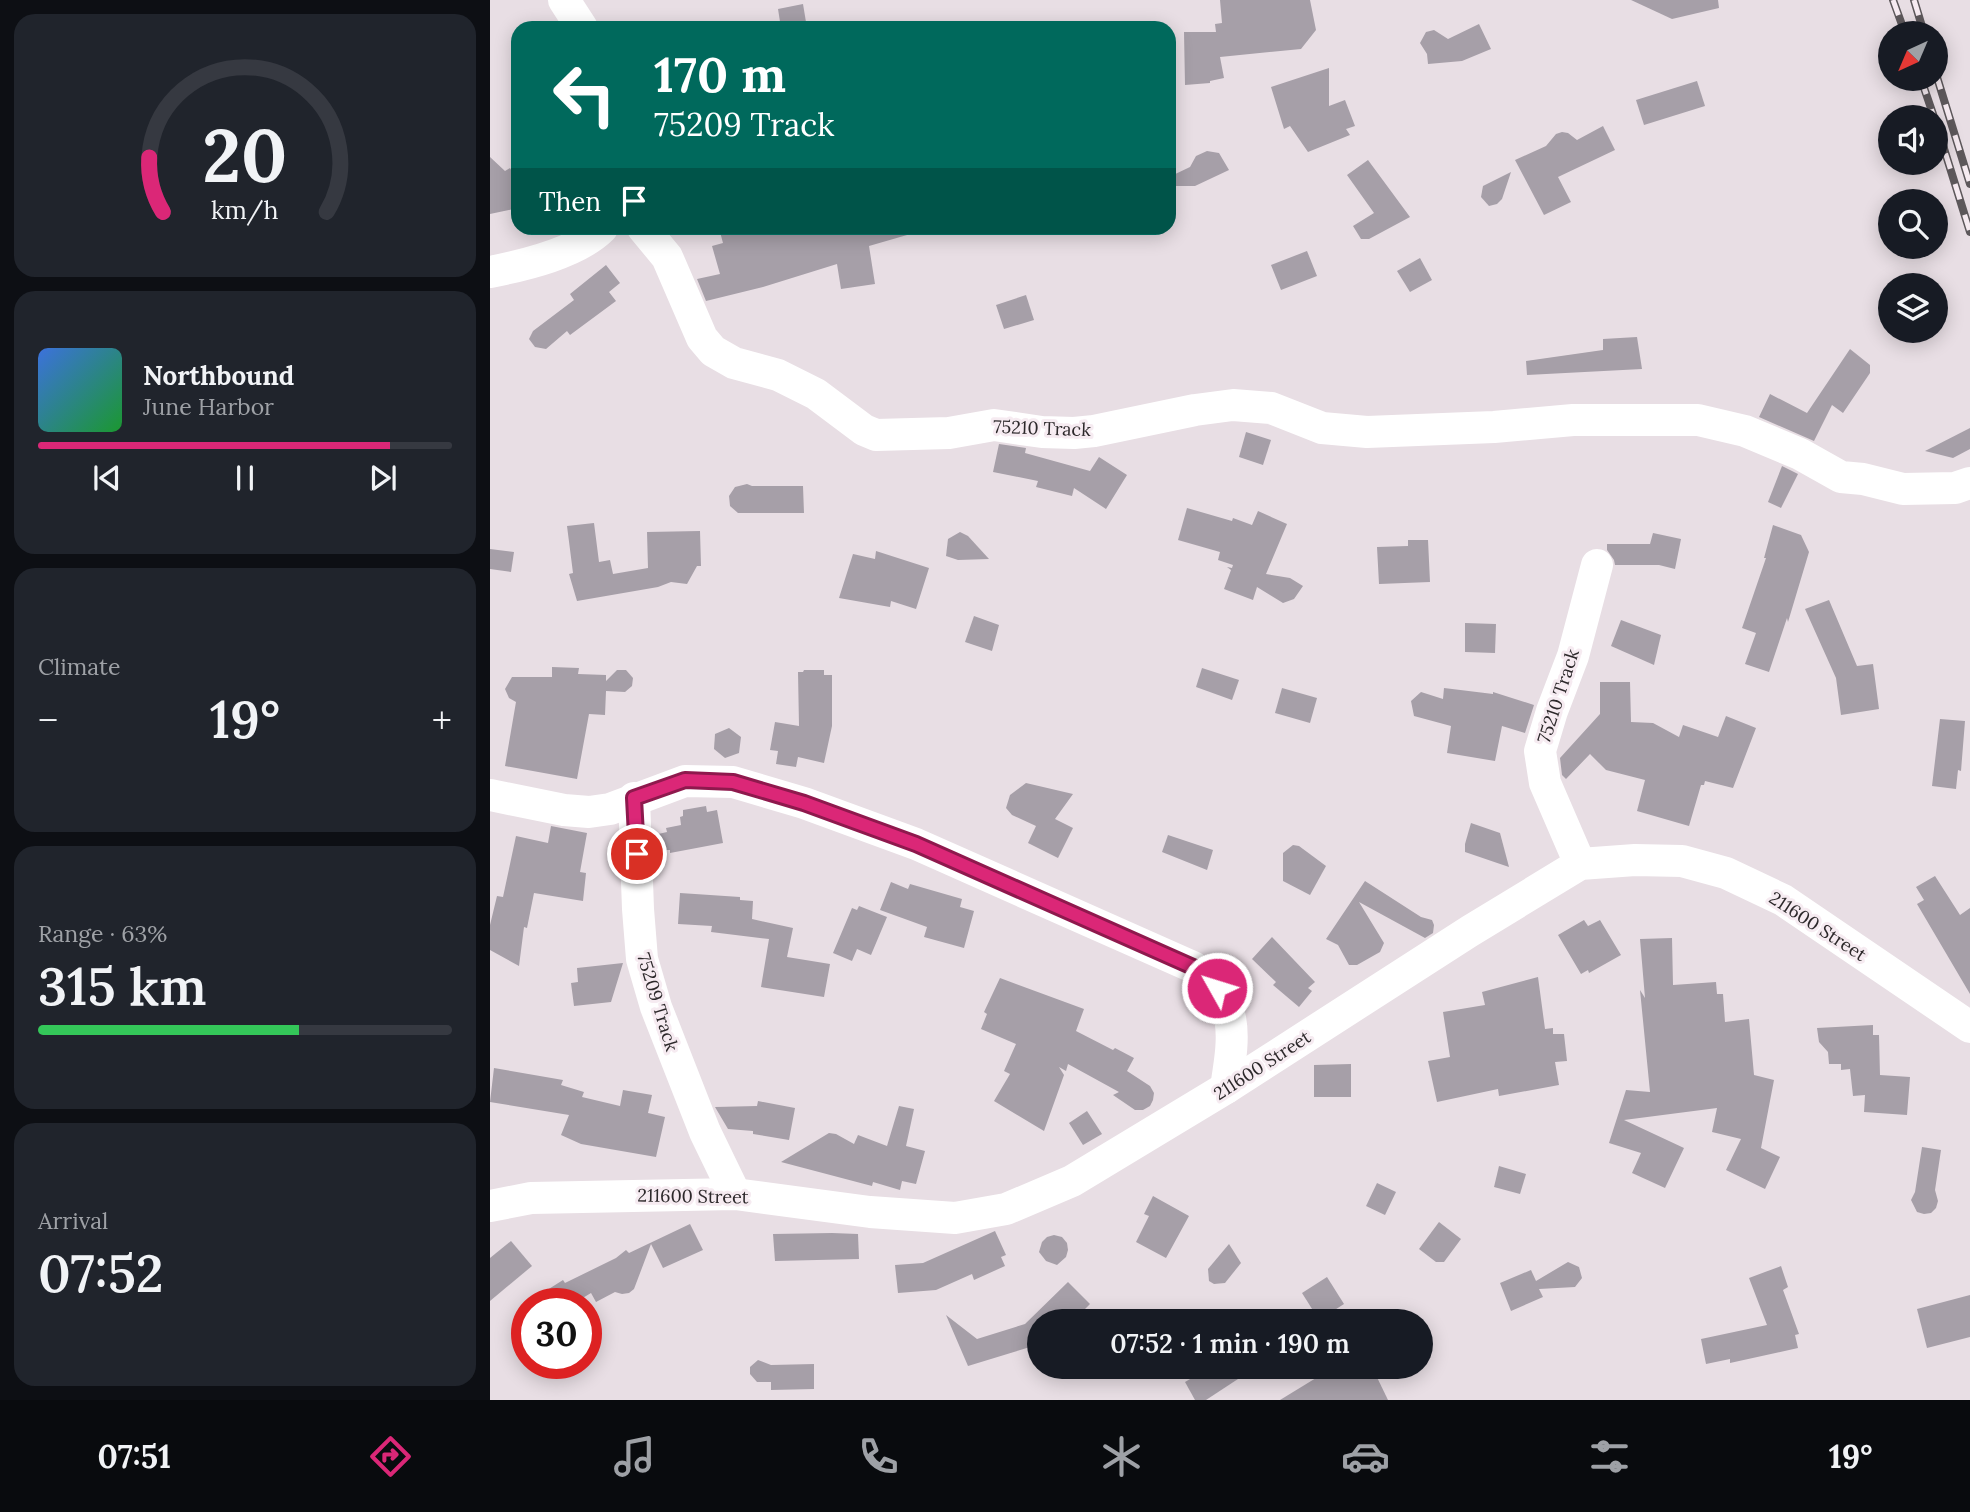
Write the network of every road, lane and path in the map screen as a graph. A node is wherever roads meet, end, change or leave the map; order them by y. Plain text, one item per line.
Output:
1 (564, 0) edge
2 (578, 21) edge
3 (594, 235) edge
4 (649, 235) edge
5 (490, 272) edge
6 (1970, 483) edge
7 (1597, 565) dead end
8 (490, 795) edge
9 (634, 798) junction
10 (1580, 864) junction
11 (1970, 1027) edge
12 (1226, 1088) junction
13 (735, 1194) junction
14 (490, 1206) edge

1 - 2 street
3 - 5 street
4 - 6 street, 75210 Track
7 - 10 street, 75210 Track
8 - 9 street
9 - 12 street
9 - 13 street, 75209 Track
10 - 11 street, 211600 Street
10 - 12 street, 211600 Street
12 - 13 street, 211600 Street
13 - 14 street, 211600 Street

